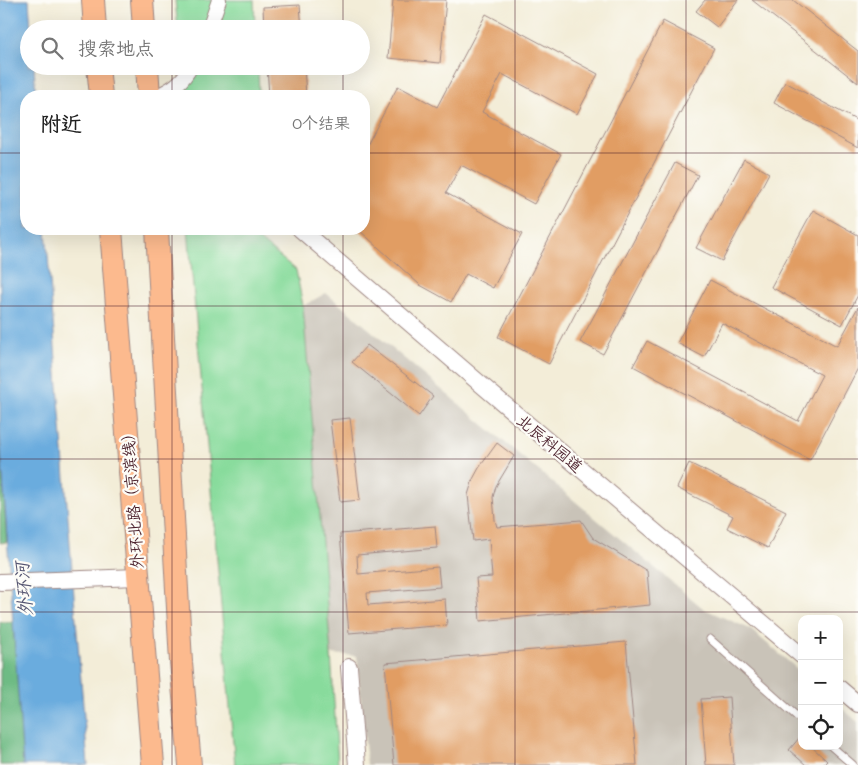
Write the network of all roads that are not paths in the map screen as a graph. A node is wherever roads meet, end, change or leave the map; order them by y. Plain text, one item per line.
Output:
1 (93, 0) edge
2 (142, 0) edge
3 (219, 0) edge
4 (95, 20) edge
5 (143, 20) edge
6 (213, 20) edge
7 (99, 75) edge
8 (148, 75) edge
9 (185, 75) edge
10 (100, 90) edge
11 (149, 90) edge
12 (170, 90) edge
13 (111, 235) edge
14 (157, 235) edge
15 (307, 235) edge
16 (138, 577) junction
17 (0, 582) edge
18 (710, 639) dead end
19 (798, 653) edge
20 (349, 666) dead end
21 (843, 691) edge
22 (858, 704) edge
23 (798, 717) edge
24 (837, 750) edge
25 (154, 765) edge
26 (190, 765) edge
27 (357, 765) edge
28 (854, 765) edge

1 - 4 highway
2 - 5 highway
3 - 6 street
7 - 10 highway
8 - 11 highway
9 - 12 street
13 - 16 highway, 外环北路（京滨线）
14 - 26 highway
15 - 19 street, 北辰科园道
16 - 17 street
16 - 25 highway, 外环北路（京滨线）
18 - 23 lane
20 - 27 street
21 - 22 street
24 - 28 lane

